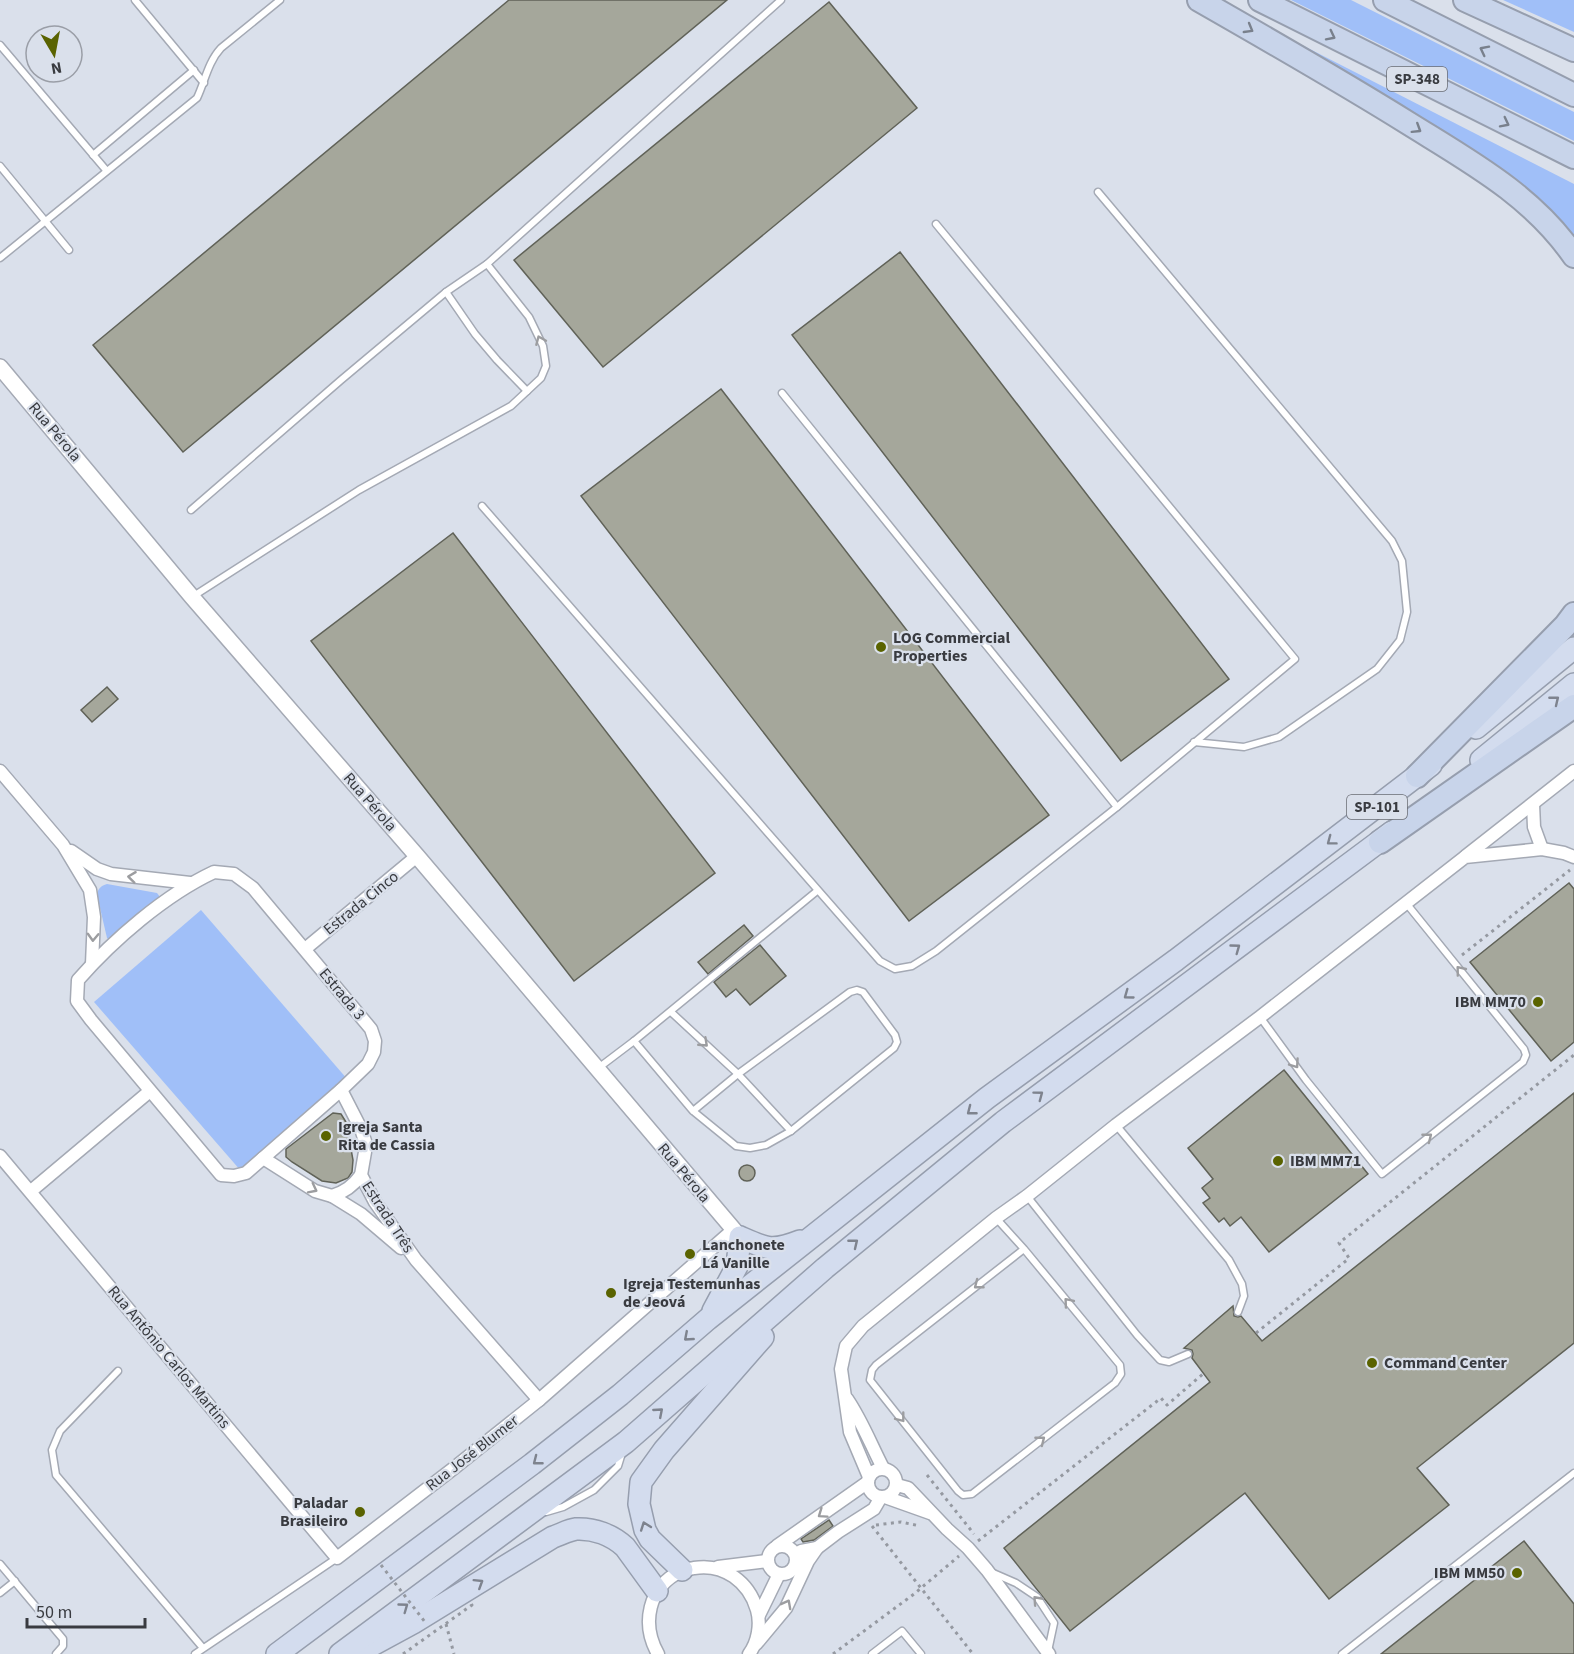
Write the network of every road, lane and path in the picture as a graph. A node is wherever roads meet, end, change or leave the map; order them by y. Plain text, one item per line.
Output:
1 (135, 0) edge
2 (280, 0) edge
3 (781, 0) edge
4 (1199, 0) edge
5 (1260, 0) edge
6 (1385, 0) edge
7 (1465, 0) edge
8 (0, 45) edge
9 (1574, 50) edge
10 (194, 70) junction
11 (204, 83) junction
12 (1574, 95) edge
13 (93, 155) junction
14 (1574, 157) edge
15 (0, 166) edge
16 (106, 170) junction
17 (1098, 192) dead end
18 (44, 220) junction
19 (936, 224) dead end
20 (69, 250) dead end
21 (1574, 256) edge
22 (0, 258) edge
23 (487, 264) junction
24 (446, 292) junction
25 (0, 367) edge
26 (527, 391) junction
27 (782, 393) dead end
28 (482, 506) dead end
29 (191, 510) dead end
30 (192, 597) junction
31 (1574, 614) edge
32 (1574, 648) edge
33 (1574, 684) edge
34 (1574, 706) edge
35 (1194, 742) junction
36 (0, 771) edge
37 (1574, 771) edge
38 (1417, 776) junction
39 (1533, 804) junction
40 (1117, 807) junction
41 (1380, 842) junction
42 (63, 845) junction
43 (1542, 849) junction
44 (417, 856) junction
45 (1465, 857) junction
46 (1574, 857) edge
47 (1574, 868) edge
48 (111, 874) junction
49 (190, 883) junction
50 (90, 890) junction
51 (817, 891) junction
52 (1406, 903) junction
53 (305, 949) junction
54 (1454, 961) junction
55 (93, 963) junction
56 (671, 1012) junction
57 (1260, 1017) junction
58 (634, 1041) junction
59 (1574, 1055) edge
60 (597, 1069) junction
61 (738, 1074) junction
62 (341, 1090) junction
63 (150, 1091) junction
64 (693, 1111) junction
65 (1116, 1125) junction
66 (791, 1131) junction
67 (0, 1156) edge
68 (263, 1158) junction
69 (361, 1175) junction
70 (31, 1191) junction
71 (332, 1196) junction
72 (1027, 1196) junction
73 (996, 1218) junction
74 (821, 1229) junction
75 (737, 1233) junction
76 (1024, 1249) junction
77 (416, 1260) junction
78 (825, 1268) junction
79 (1238, 1312) dead end
80 (708, 1319) junction
81 (1256, 1333) dead end
82 (1188, 1353) dead end
83 (118, 1371) dead end
84 (1204, 1373) dead end
85 (845, 1396) junction
86 (539, 1400) junction
87 (883, 1468) junction
88 (927, 1475) dead end
89 (1573, 1476) edge
90 (868, 1480) junction
91 (897, 1485) junction
92 (883, 1497) junction
93 (931, 1513) junction
94 (928, 1527) dead end
95 (979, 1540) junction
96 (777, 1546) junction
97 (817, 1548) junction
98 (968, 1548) junction
99 (337, 1558) junction
100 (767, 1561) junction
101 (796, 1562) junction
102 (0, 1564) edge
103 (381, 1565) dead end
104 (712, 1568) junction
105 (682, 1570) junction
106 (987, 1570) junction
107 (779, 1574) junction
108 (15, 1581) junction
109 (920, 1588) junction
110 (657, 1591) junction
111 (0, 1593) edge
112 (468, 1602) dead end
113 (759, 1616) junction
114 (425, 1622) dead end
115 (203, 1648) junction
116 (750, 1652) edge
117 (1049, 1653) edge
118 (56, 1654) edge
119 (195, 1654) edge
120 (277, 1654) edge
121 (340, 1654) edge
122 (356, 1654) edge
123 (403, 1654) edge
124 (658, 1654) edge
125 (833, 1654) edge
126 (872, 1654) edge
127 (921, 1654) edge
128 (973, 1654) edge
129 (1342, 1654) edge

1 - 10 lane
2 - 11 lane
3 - 23 lane
4 -> 21 highway
5 -> 14 highway, SP-348
12 -> 6 highway
7 - 9 highway
8 - 13 lane
10 - 11 lane
10 - 13 lane
11 - 16 lane
13 - 16 lane
15 - 18 lane
16 - 18 lane
17 - 35 lane
18 - 20 lane
18 - 22 lane
19 - 35 lane
23 - 24 lane
26 -> 23 lane
24 - 26 lane
24 - 29 lane
25 - 30 street, Rua Pérola
26 - 30 lane
27 - 40 lane
28 - 51 lane
30 - 44 street, Rua Pérola
31 - 38 highway
32 - 38 highway, SP-101
41 -> 33 highway, SP-101
34 - 41 highway
35 - 40 lane
36 - 42 street
37 - 39 street
38 -> 74 highway, SP-101
39 - 43 street
39 - 45 street
40 - 51 lane
78 -> 41 highway, SP-101
42 - 48 street
42 - 50 street
43 - 45 street
43 - 46 street
44 - 53 street, Estrada Cinco
44 - 60 street, Rua Pérola
45 - 52 street
47 - 54 path
49 -> 48 street
48 - 50 street
49 - 53 street, Estrada 3
49 - 55 street, Estrada 3
50 -> 55 street
51 - 56 lane
52 - 54 lane
52 - 57 street
53 - 62 street, Estrada 3
57 -> 54 lane
55 - 63 street, Estrada 3
56 - 58 lane
56 -> 61 lane
57 - 65 street
58 - 60 lane
58 - 64 lane
59 - 81 path
60 - 75 street, Rua Pérola
61 - 64 lane
61 - 66 lane
61 - 66 lane
62 - 68 street, Estrada 3
62 - 69 street, Estrada Três
63 - 68 street, Estrada 3
63 - 70 street
64 - 66 lane
65 - 72 street
65 - 79 lane
67 - 70 street, Rua Antônio Carlos Martins
68 -> 71 street, Estrada Três
69 - 71 street, Estrada Três
69 - 77 street, Estrada Três
70 - 99 street, Rua Antônio Carlos Martins
71 - 77 street, Estrada Três
72 - 73 street
72 - 82 lane
73 - 76 lane
73 - 85 street
74 - 75 highway
74 - 80 highway, SP-101
75 - 80 highway
75 - 86 street, Rua José Blumer
76 -> 76 lane
77 - 86 street
105 -> 78 highway
121 -> 78 highway, SP-101
80 -> 120 highway, SP-101
83 - 115 lane
84 - 95 path
85 - 87 street
85 - 90 street
86 - 99 street, Rua José Blumer
87 - 90 street
87 - 91 street
88 - 95 path
89 - 129 lane
90 - 92 street
90 -> 96 street
91 - 92 street
91 - 93 street
92 - 93 street
92 - 97 street
93 - 98 street
94 - 109 path
95 - 98 path
96 - 100 street
96 - 101 street
97 - 101 street
116 -> 97 street
98 - 106 street
98 - 109 path
99 - 115 lane, Rua José Blumer
100 - 104 street
100 - 107 street
101 - 107 street
102 - 108 lane
103 - 114 path, bridge
104 - 105 street
104 - 113 street
105 - 110 street
106 - 117 street
117 -> 106 lane
107 - 113 street
108 - 111 lane
108 - 118 lane
109 - 125 path
109 - 128 path
122 -> 110 highway
110 - 124 street
112 - 123 path, bridge
113 - 116 street
115 - 119 lane, Rua José Blumer
126 - 127 lane

